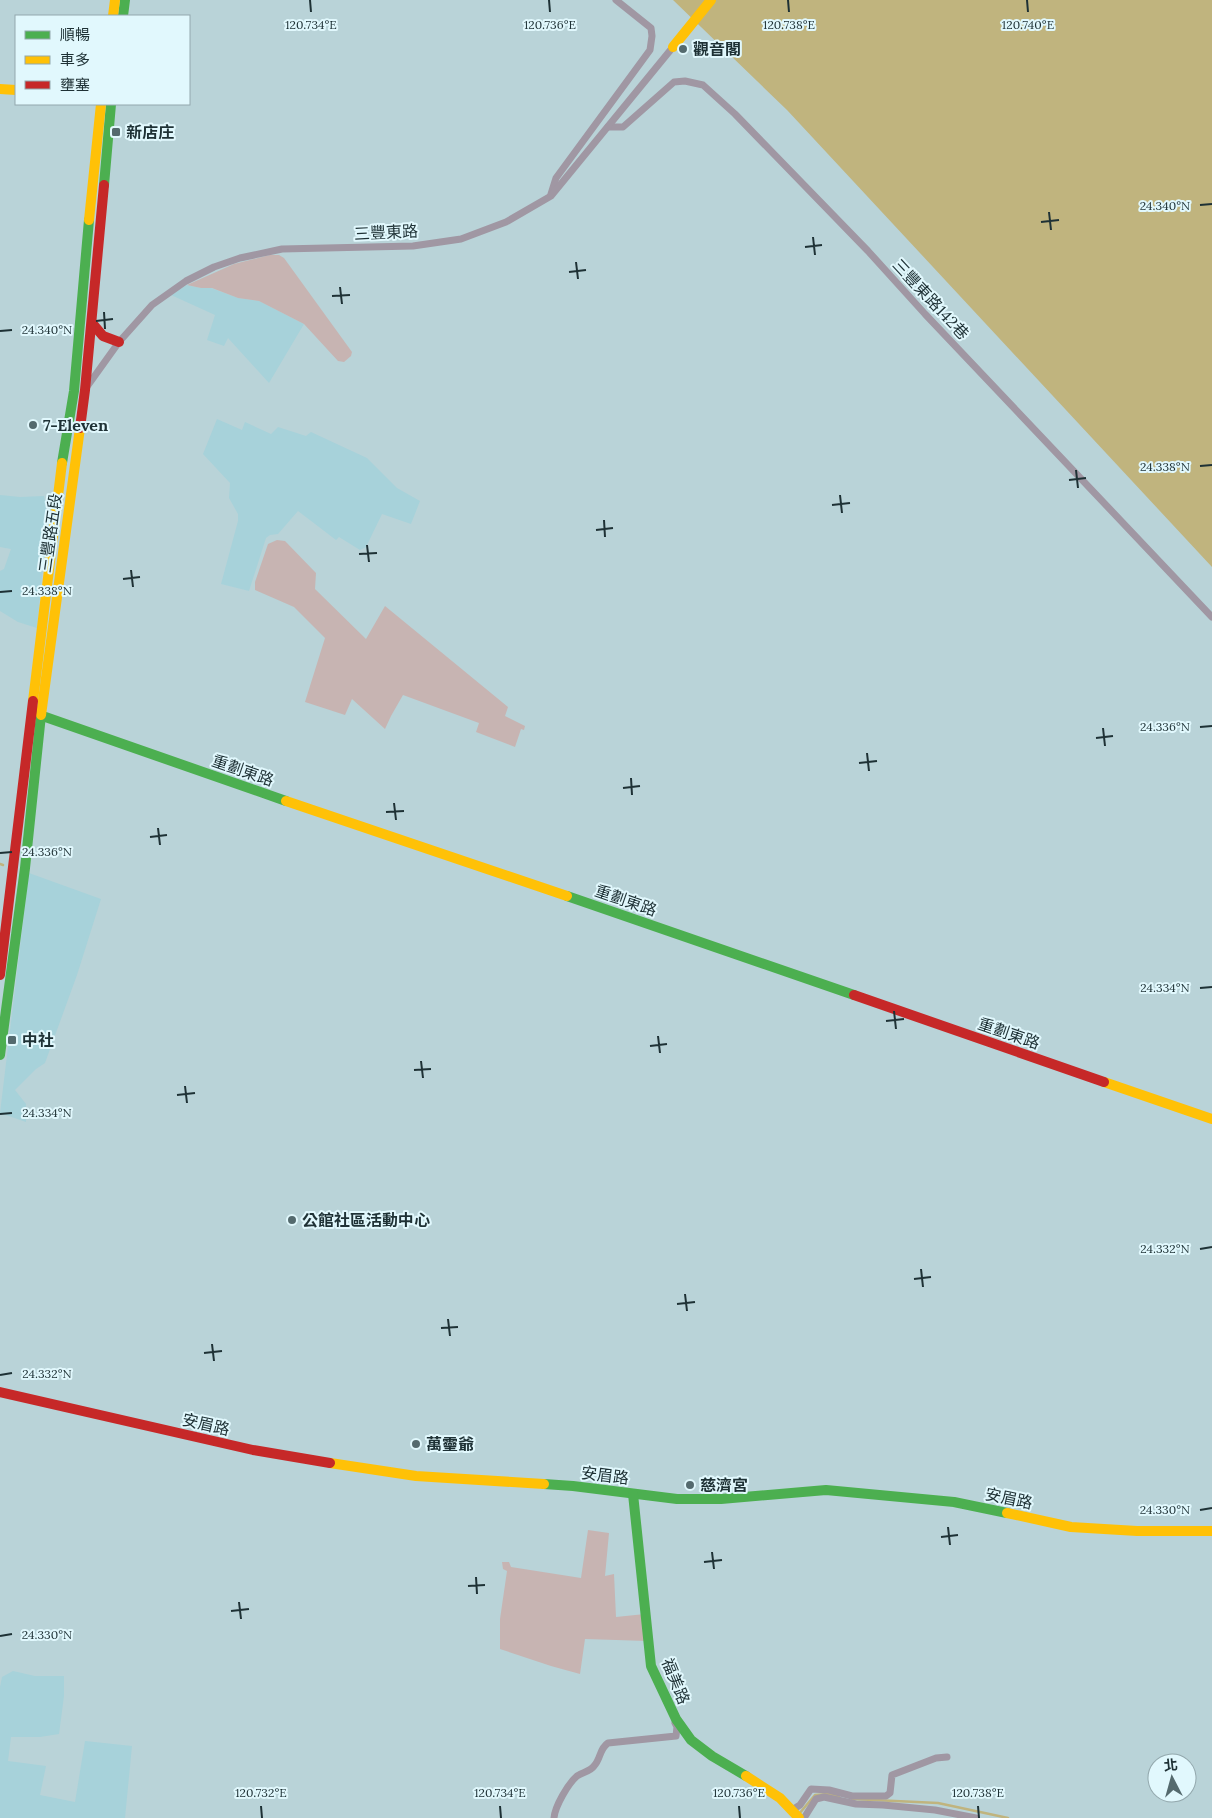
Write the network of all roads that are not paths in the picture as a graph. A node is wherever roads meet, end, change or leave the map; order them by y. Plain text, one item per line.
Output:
1 (115, 0) edge
2 (125, 0) edge
3 (616, 0) edge
4 (711, 0) edge
5 (113, 15) edge
6 (123, 15) edge
7 (673, 47) joint
8 (0, 89) edge
9 (15, 90) edge
10 (101, 105) edge
11 (112, 105) edge
12 (608, 127) junction
13 (551, 196) junction
14 (92, 323) junction
15 (120, 342) junction
16 (79, 390) junction
17 (1212, 617) edge
18 (36, 713) junction
19 (0, 975) edge
20 (0, 1055) edge
21 (1212, 1118) edge
22 (0, 1392) edge
23 (633, 1494) junction
24 (1212, 1531) edge
25 (674, 1717) junction
26 (947, 1757) dead end
27 (792, 1810) junction
28 (957, 1816) edge
29 (554, 1818) edge
30 (799, 1818) edge
31 (804, 1818) edge
32 (976, 1818) edge

1 - 5 street
2 - 6 street
3 - 13 street
4 - 7 street
7 - 12 street, 三豐東路
8 - 9 street
10 - 16 street, 三豐路五段
11 - 14 street, 三豐路五段
12 - 13 street, 三豐東路
12 - 17 street, 三豐東路142巷
13 - 15 street, 三豐東路
14 - 15 street
14 - 16 street, 三豐路五段
15 - 16 street, 三豐東路
16 - 18 street, 三豐路五段
18 - 19 street, 三豐路五段
18 - 20 street, 三豐路五段
18 - 21 street, 重劃東路
22 - 23 street, 安眉路
23 - 24 street, 安眉路
23 - 25 street, 福美路
25 - 27 street, 福美路
25 - 29 street
26 - 27 street
27 - 30 street, 福美路
28 - 31 street
28 - 32 street

